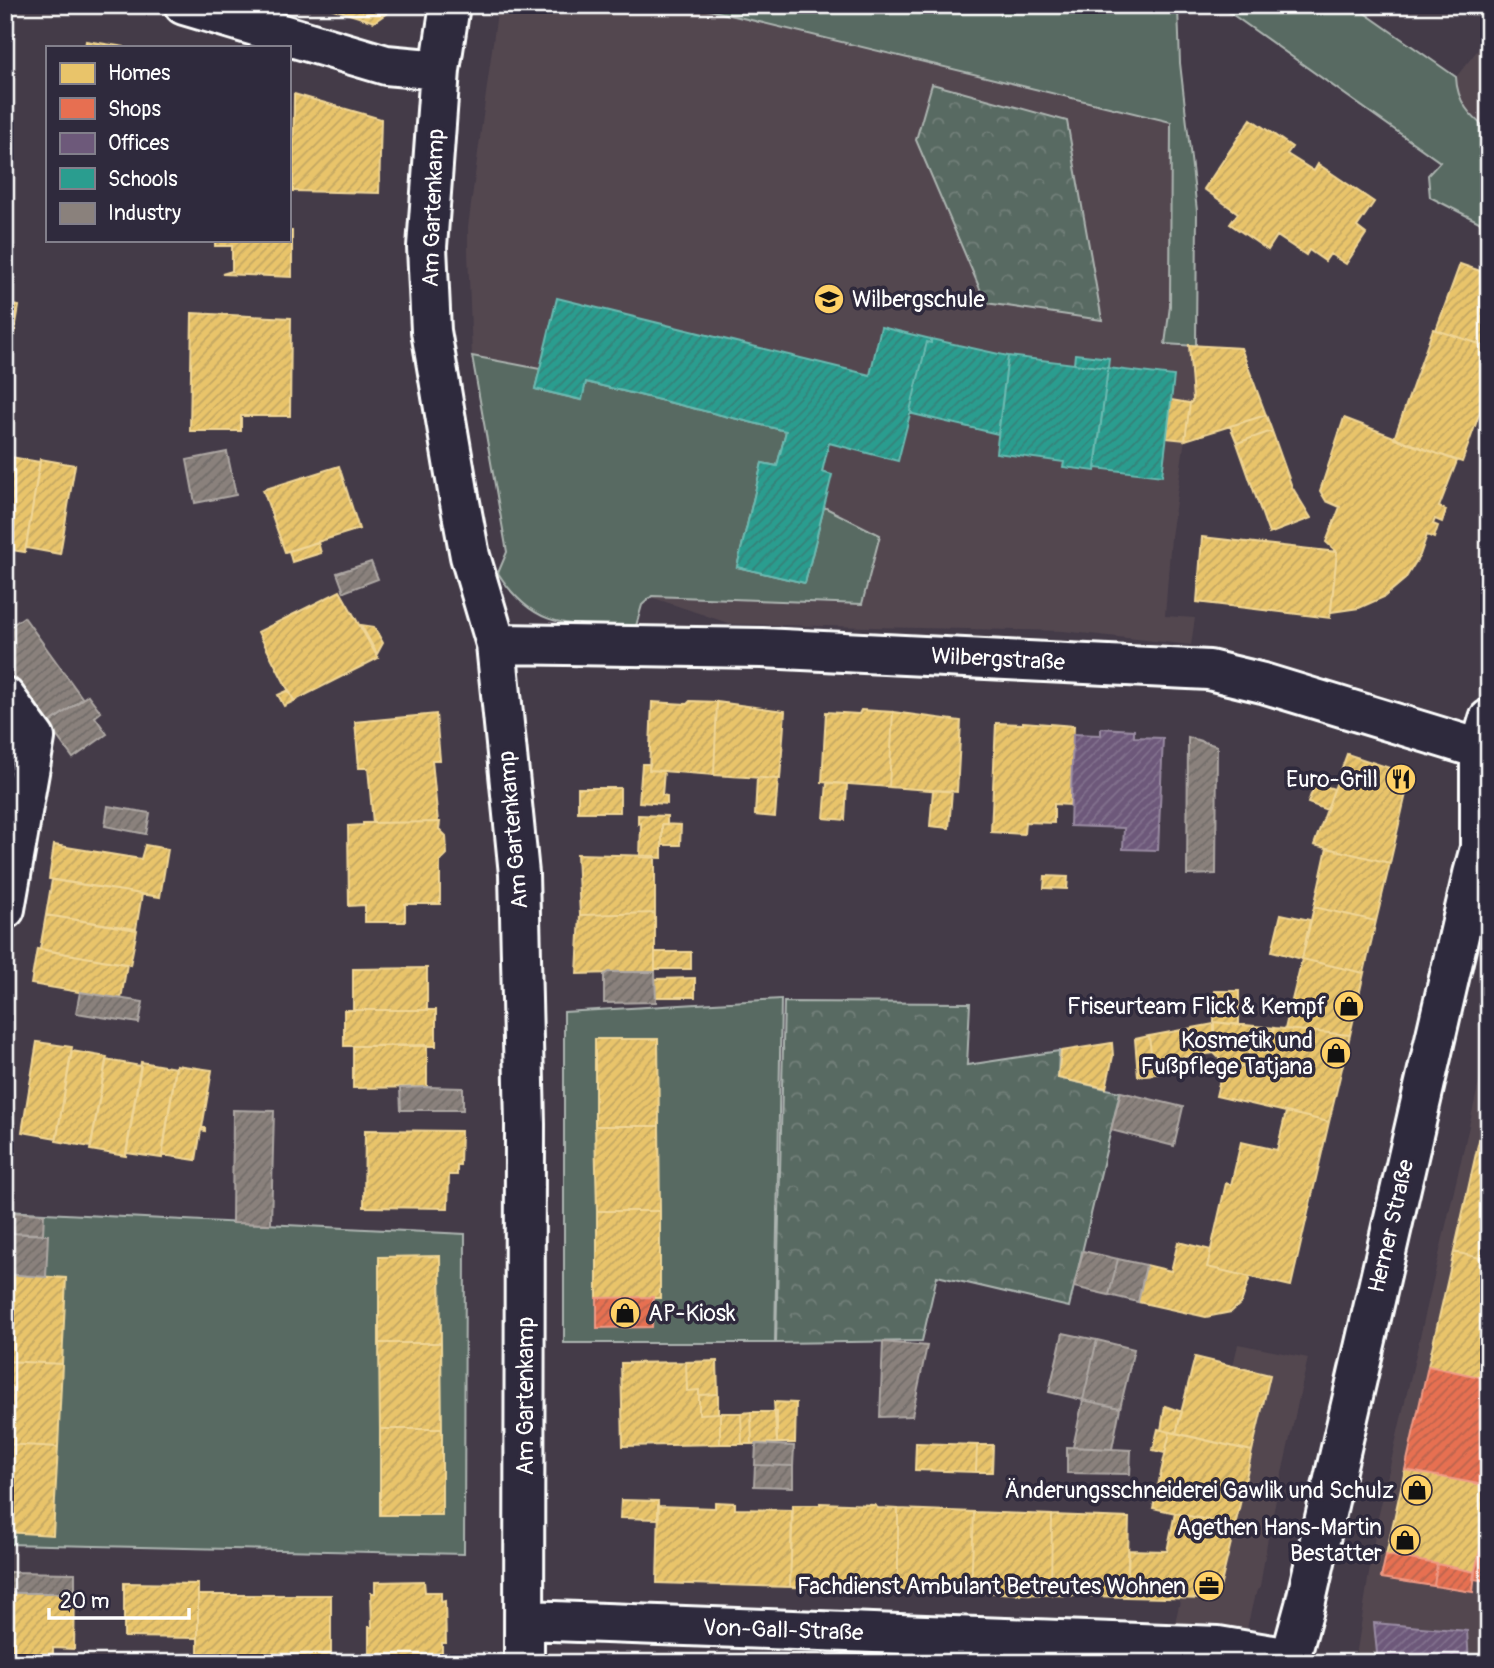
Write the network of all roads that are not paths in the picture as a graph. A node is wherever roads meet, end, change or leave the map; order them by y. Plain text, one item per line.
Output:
1 (184, 5) edge
2 (450, 5) edge
3 (440, 70) junction
4 (496, 644) junction
5 (5, 697) edge
6 (1486, 739) edge
7 (1484, 840) edge
8 (5, 909) edge
9 (526, 1620) junction
10 (1294, 1661) edge
11 (524, 1663) edge

1 - 3 street
2 - 3 street, Am Gartenkamp
3 - 4 street, Am Gartenkamp
4 - 6 street, Wilbergstraße
4 - 9 street, Am Gartenkamp
5 - 8 street
6 - 7 street, Herner Straße
7 - 10 street, Herner Straße
9 - 10 street, Von-Gall-Straße
9 - 11 street, Am Gartenkamp

